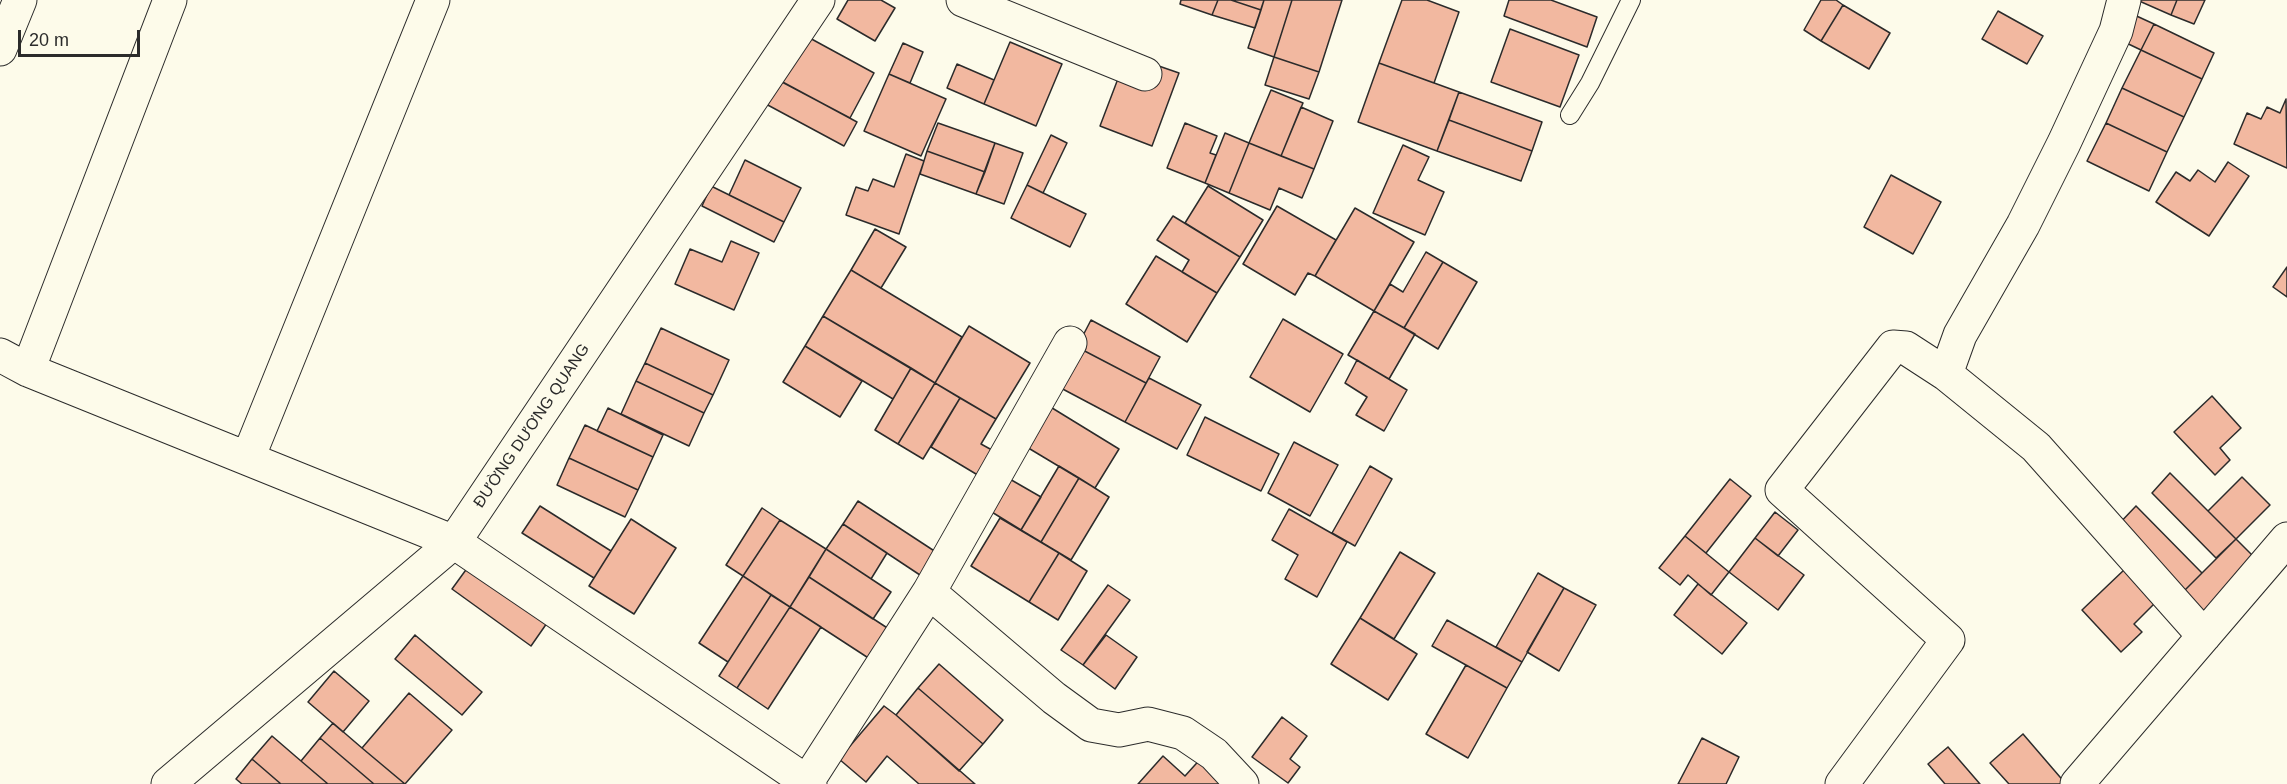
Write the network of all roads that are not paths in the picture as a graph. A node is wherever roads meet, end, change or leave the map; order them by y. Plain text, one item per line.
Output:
1 (20, 0) edge
2 (170, 0) edge
3 (433, 0) edge
4 (818, 0) edge
5 (963, 0) edge
6 (1631, 0) edge
7 (2124, 0) edge
8 (0, 49) edge
9 (1145, 74) dead end
10 (1570, 115) dead end
11 (1070, 343) dead end
12 (14, 363) edge
13 (1946, 374) junction
14 (248, 458) junction
15 (2287, 539) edge
16 (454, 542) junction
17 (929, 592) junction
18 (2204, 636) junction
19 (808, 783) edge
20 (168, 784) edge
21 (1242, 784) edge
22 (1842, 784) edge
23 (2077, 784) edge

1 - 8 street
2 - 12 street
3 - 14 street
4 - 16 street, ĐƯỜNG DƯƠNG QUANG
5 - 9 street
6 - 10 lane
7 - 13 street
11 - 17 street
12 - 14 street
13 - 18 street
13 - 22 street
14 - 16 street
15 - 18 street
16 - 19 street
16 - 20 street, ĐƯỜNG DƯƠNG QUANG
17 - 19 street
17 - 21 street
18 - 23 street

